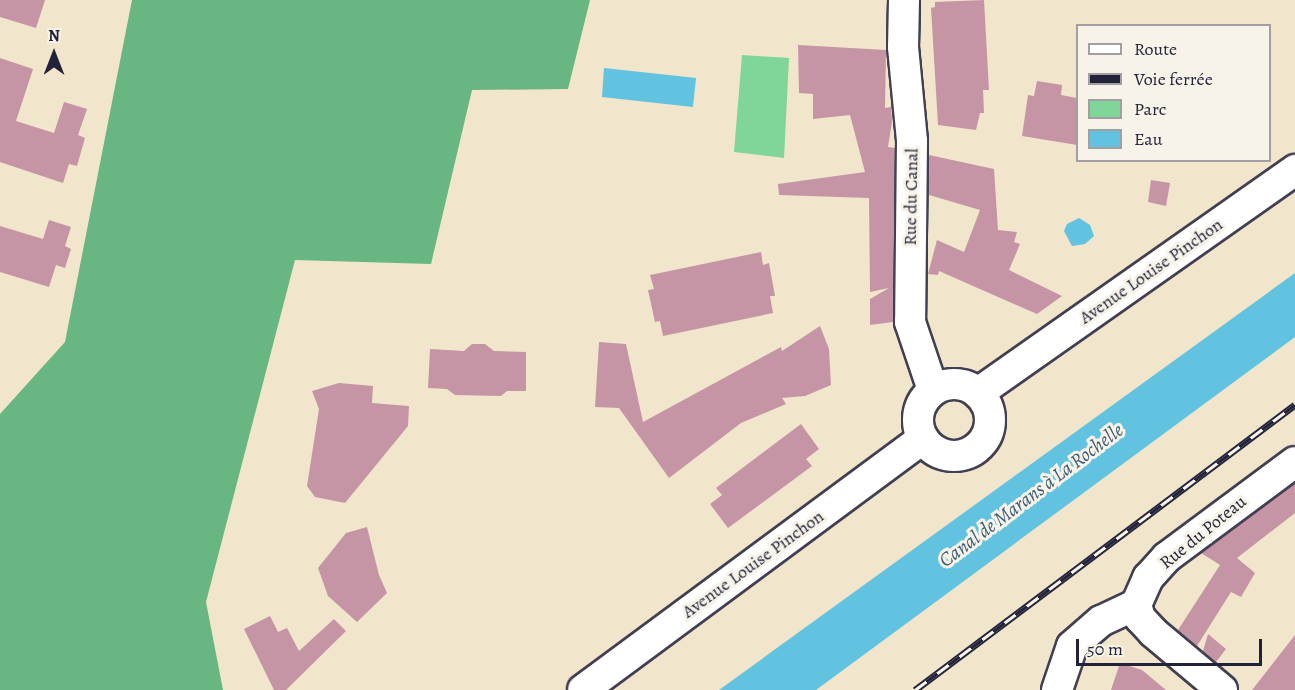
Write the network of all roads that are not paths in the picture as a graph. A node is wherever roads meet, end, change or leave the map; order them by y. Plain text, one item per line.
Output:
1 (904, 0) edge
2 (1295, 170) edge
3 (933, 390) junction
4 (978, 393) junction
5 (923, 438) junction
6 (1295, 462) edge
7 (1136, 605) junction
8 (583, 690) edge
9 (1057, 690) edge
10 (1222, 690) edge

1 - 3 street, Rue du Canal
2 - 4 street, Avenue Louise Pinchon
3 - 4 street
3 - 5 street
4 - 5 street
5 - 8 street, Avenue Louise Pinchon
6 - 7 street, Rue du Poteau
7 - 9 street
7 - 10 street

